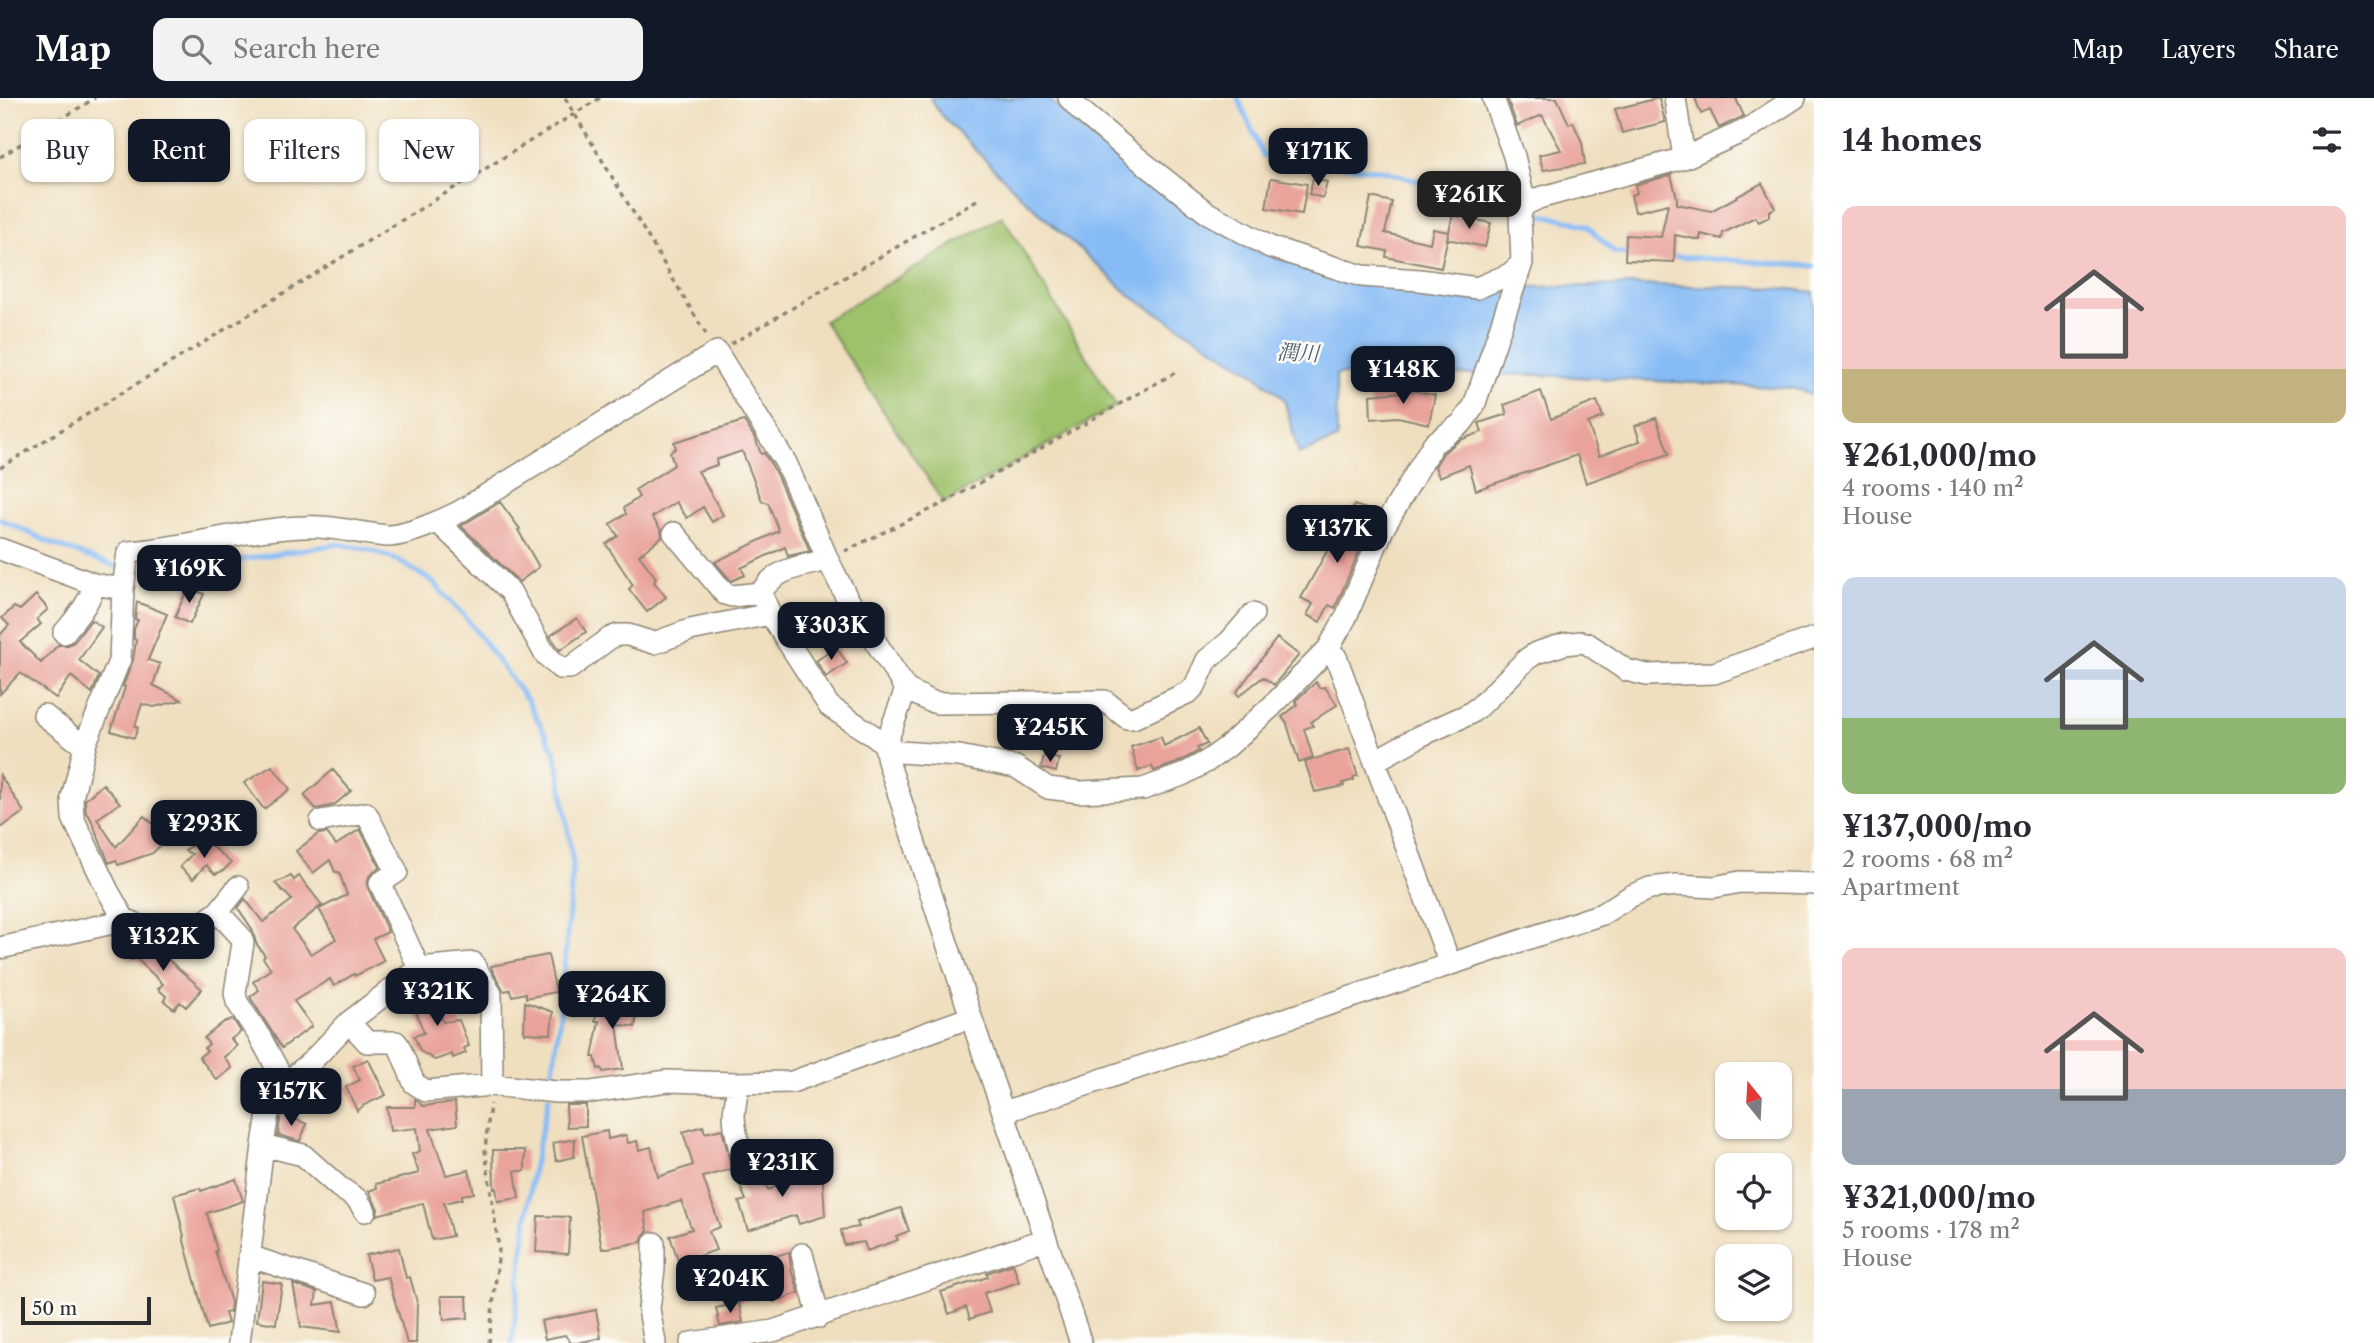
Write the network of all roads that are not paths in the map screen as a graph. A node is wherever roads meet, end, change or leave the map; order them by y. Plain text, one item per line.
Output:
1 (1069, 98) edge
2 (1493, 98) edge
3 (1675, 98) edge
4 (1795, 98) edge
5 (1684, 158) junction
6 (1524, 205) junction
7 (1519, 273) junction
8 (438, 522) junction
9 (674, 533) dead end
10 (0, 549) edge
11 (828, 560) junction
12 (94, 584) junction
13 (124, 585) junction
14 (761, 593) junction
15 (770, 614) junction
16 (1253, 614) dead end
17 (64, 633) dead end
18 (1814, 638) edge
19 (1328, 649) junction
20 (906, 689) junction
21 (44, 715) dead end
22 (86, 742) junction
23 (885, 746) junction
24 (1375, 761) junction
25 (321, 821) dead end
26 (1814, 884) edge
27 (239, 887) dead end
28 (218, 912) junction
29 (124, 919) junction
30 (0, 948) edge
31 (1450, 964) junction
32 (419, 968) junction
33 (971, 1017) junction
34 (349, 1021) junction
35 (285, 1083) junction
36 (737, 1083) junction
37 (492, 1085) junction
38 (1004, 1112) junction
39 (263, 1145) junction
40 (743, 1161) dead end
41 (365, 1211) dead end
42 (1046, 1239) junction
43 (654, 1243) dead end
44 (802, 1254) dead end
45 (249, 1256) junction
46 (364, 1294) dead end
47 (819, 1317) junction
48 (239, 1343) edge
49 (655, 1343) edge
50 (691, 1343) edge
51 (1082, 1343) edge

1 - 7 street
2 - 6 street
3 - 5 street
4 - 5 street
5 - 6 street
6 - 7 street
7 - 19 street
8 - 11 street
8 - 13 street
8 - 15 street
9 - 14 street
10 - 12 street
11 - 14 street
11 - 20 street
12 - 13 street
12 - 17 street
13 - 22 street
14 - 15 street
15 - 23 street
16 - 20 street
18 - 24 street
19 - 23 street
19 - 24 street
20 - 23 street
21 - 22 street
22 - 29 street
23 - 33 street
24 - 31 street
25 - 32 street
26 - 31 street
27 - 28 street
28 - 29 street
28 - 35 street
29 - 30 street
31 - 38 street
32 - 34 street
32 - 37 street
33 - 36 street
33 - 38 street
34 - 35 street
34 - 37 street
35 - 39 street
36 - 37 street
36 - 40 street
38 - 42 street
39 - 41 street
39 - 45 street
42 - 47 street
42 - 51 street
43 - 49 street
44 - 47 street
45 - 46 street
45 - 48 street
47 - 50 street

